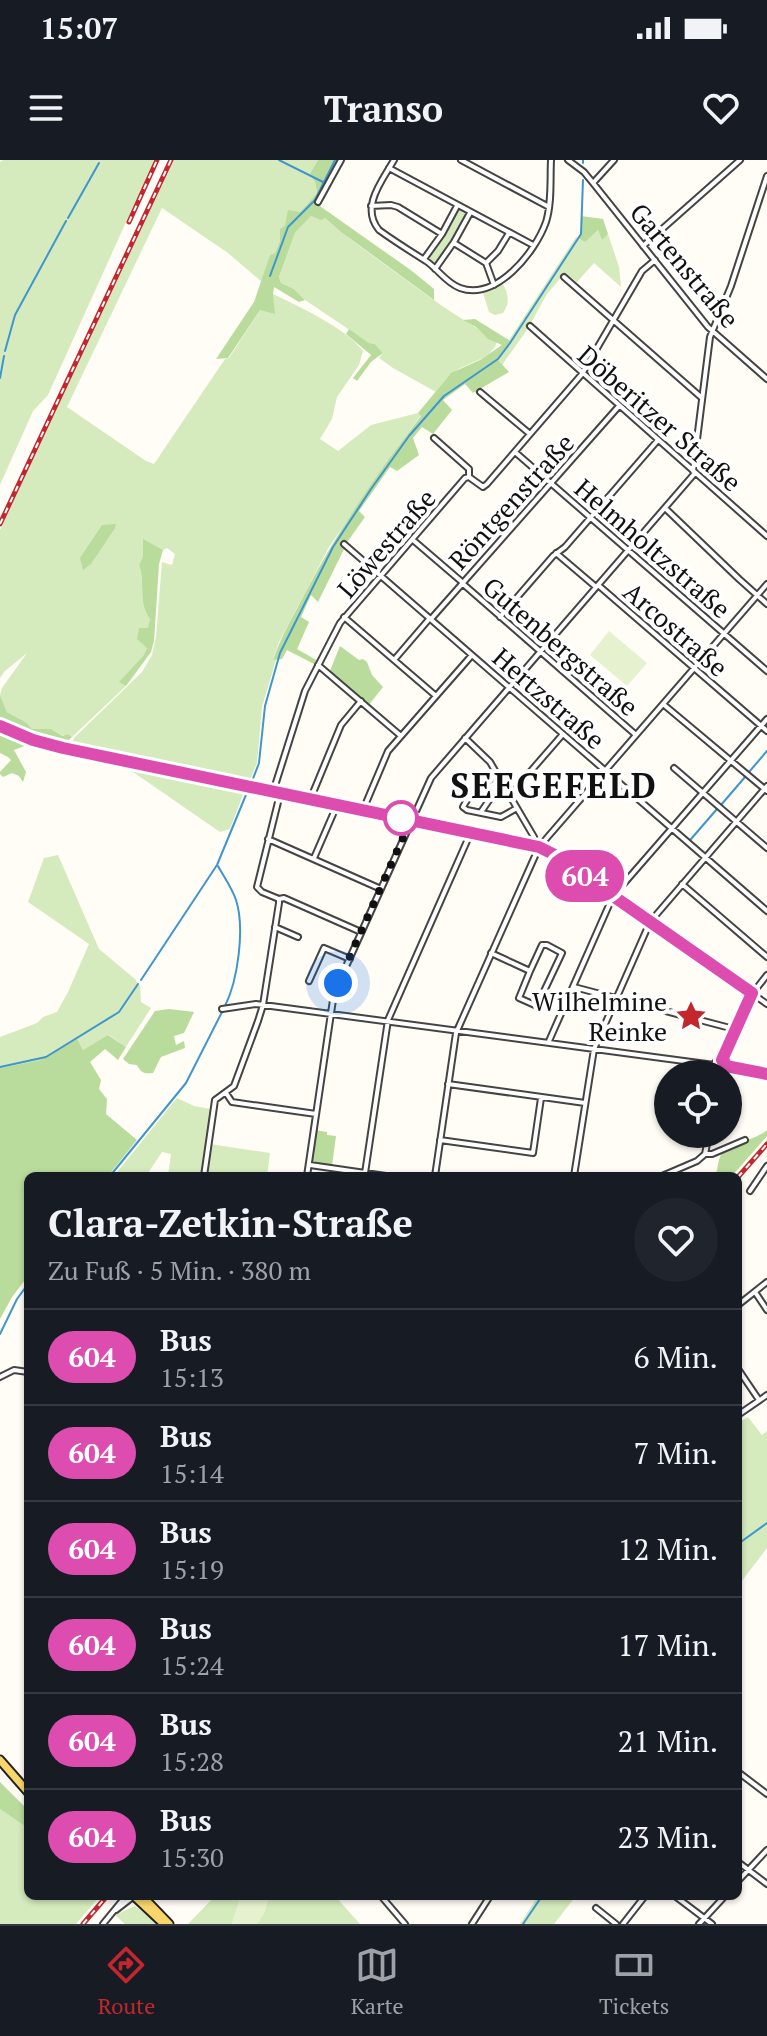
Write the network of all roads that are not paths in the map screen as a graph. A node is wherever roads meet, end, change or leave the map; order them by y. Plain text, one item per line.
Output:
1 (341, 160) edge
2 (394, 160) edge
3 (461, 160) edge
4 (551, 160) edge
5 (568, 160) edge
6 (614, 160) edge
7 (740, 160) edge
8 (389, 168) junction
9 (767, 176) edge
10 (593, 183) junction
11 (318, 202) dead end
12 (371, 206) junction
13 (457, 206) junction
14 (549, 207) junction
15 (470, 212) junction
16 (509, 233) junction
17 (442, 234) junction
18 (454, 242) junction
19 (533, 245) junction
20 (643, 246) junction
21 (424, 259) junction
22 (655, 260) junction
23 (486, 263) junction
24 (435, 269) junction
25 (564, 277) dead end
26 (494, 285) junction
27 (613, 320) junction
28 (530, 326) dead end
29 (712, 331) junction
30 (582, 374) junction
31 (767, 379) edge
32 (480, 392) dead end
33 (702, 398) junction
34 (619, 406) junction
35 (530, 434) junction
36 (434, 438) dead end
37 (658, 440) junction
38 (515, 452) junction
39 (694, 472) junction
40 (469, 477) junction
41 (551, 484) junction
42 (665, 508) junction
43 (591, 518) junction
44 (767, 536) edge
45 (413, 540) junction
46 (344, 544) dead end
47 (628, 550) junction
48 (556, 553) junction
49 (381, 576) junction
50 (462, 583) junction
51 (767, 584) edge
52 (597, 586) junction
53 (757, 596) junction
54 (767, 604) edge
55 (344, 617) junction
56 (500, 617) junction
57 (430, 618) junction
58 (724, 634) junction
59 (540, 652) junction
60 (472, 655) junction
61 (394, 660) junction
62 (318, 665) junction
63 (694, 669) junction
64 (767, 671) edge
65 (510, 687) junction
66 (436, 696) junction
67 (361, 701) junction
68 (663, 704) junction
69 (767, 719) edge
70 (0, 726) edge
71 (761, 726) junction
72 (767, 731) edge
73 (563, 734) junction
74 (636, 735) junction
75 (401, 736) junction
76 (465, 738) junction
77 (731, 760) junction
78 (674, 768) dead end
79 (606, 771) junction
80 (497, 775) junction
81 (505, 788) junction
82 (766, 789) edge
83 (272, 792) junction
84 (703, 793) junction
85 (280, 794) junction
86 (310, 800) junction
87 (337, 805) junction
88 (517, 808) junction
89 (363, 810) junction
90 (481, 812) junction
91 (411, 820) junction
92 (736, 822) junction
93 (672, 828) junction
94 (471, 832) junction
95 (534, 837) dead end
96 (268, 839) junction
97 (539, 847) junction
98 (767, 848) edge
99 (706, 857) junction
100 (314, 859) junction
101 (682, 884) junction
102 (381, 889) junction
103 (613, 896) junction
104 (279, 899) junction
105 (767, 911) edge
106 (650, 922) junction
107 (275, 927) junction
108 (361, 932) junction
109 (298, 937) dead end
110 (491, 953) junction
111 (767, 957) edge
112 (350, 959) junction
113 (530, 971) junction
114 (767, 975) edge
115 (309, 981) dead end
116 (573, 987) junction
117 (752, 993) junction
118 (616, 998) junction
119 (767, 1004) edge
120 (263, 1005) junction
121 (222, 1009) dead end
122 (330, 1013) junction
123 (388, 1020) junction
124 (458, 1029) junction
125 (734, 1029) junction
126 (549, 1042) junction
127 (594, 1049) junction
128 (676, 1060) edge
129 (722, 1060) edge
130 (742, 1069) edge
131 (767, 1074) edge
132 (448, 1084) junction
133 (226, 1093) junction
134 (541, 1098) junction
135 (585, 1103) junction
136 (316, 1114) junction
137 (440, 1140) junction
138 (745, 1140) dead end
139 (706, 1148) edge
140 (705, 1154) junction
141 (308, 1165) junction
142 (767, 1167) edge
143 (205, 1172) edge
144 (307, 1172) edge
145 (358, 1172) edge
146 (365, 1172) edge
147 (436, 1172) edge
148 (575, 1172) edge
149 (671, 1172) edge
150 (750, 1191) dead end
151 (767, 1282) edge
152 (754, 1292) junction
153 (742, 1302) edge
154 (767, 1310) edge
155 (24, 1371) edge
156 (742, 1375) edge
157 (0, 1377) edge
158 (767, 1395) edge
159 (759, 1400) junction
160 (742, 1412) edge
161 (0, 1760) edge
162 (742, 1775) edge
163 (24, 1787) edge
164 (767, 1794) edge
165 (767, 1850) edge
166 (742, 1865) edge
167 (749, 1870) junction
168 (742, 1877) edge
169 (767, 1884) edge
170 (123, 1900) edge
171 (129, 1900) edge
172 (139, 1900) edge
173 (145, 1900) edge
174 (384, 1900) edge
175 (487, 1900) edge
176 (642, 1900) edge
177 (680, 1900) edge
178 (721, 1900) edge
179 (596, 1908) dead end
180 (111, 1914) junction
181 (704, 1918) junction
182 (103, 1924) edge
183 (166, 1924) edge
184 (405, 1924) edge
185 (472, 1924) edge
186 (616, 1924) edge
187 (623, 1924) edge
188 (699, 1924) edge
189 (712, 1924) edge

1 - 11 street
2 - 8 street
3 - 14 street
4 - 14 street
5 - 10 street, Gartenstraße
6 - 10 street
7 - 20 street
8 - 12 street
8 - 13 street
9 - 29 street
10 - 20 street, Gartenstraße
12 - 17 street
12 - 21 street
13 - 15 street
13 - 17 street
14 - 19 street
15 - 16 street
15 - 18 street
16 - 19 street
16 - 23 street
17 - 21 street
18 - 23 street
18 - 24 street
19 - 26 street
20 - 22 street, Gartenstraße
21 - 24 street
22 - 27 street, Löwestraße
22 - 29 street, Gartenstraße
23 - 26 street
24 - 26 street
25 - 27 street
27 - 30 street, Löwestraße
27 - 33 street
28 - 30 street, Döberitzer Straße
29 - 31 street, Gartenstraße
29 - 33 street
30 - 34 street, Döberitzer Straße
30 - 35 street, Löwestraße
32 - 35 street
33 - 39 street
34 - 37 street, Döberitzer Straße
34 - 41 street, Röntgenstraße
35 - 38 street, Löwestraße
36 - 40 street
37 - 39 street, Döberitzer Straße
37 - 43 street
38 - 40 street, Löwestraße
38 - 41 street, Helmholtzstraße
39 - 42 street
39 - 44 street, Döberitzer Straße
40 - 45 street, Löwestraße
41 - 43 street, Helmholtzstraße
41 - 50 street, Röntgenstraße
42 - 47 street
42 - 53 street
43 - 47 street, Helmholtzstraße
43 - 48 street
45 - 49 street, Löwestraße
45 - 50 street, Gutenbergstraße
46 - 49 street, Hertzstraße
47 - 52 street
47 - 58 street, Helmholtzstraße
48 - 52 street, Arcostraße
48 - 56 street
49 - 55 street, Löwestraße
49 - 57 street, Hertzstraße
50 - 56 street, Gutenbergstraße
50 - 57 street, Röntgenstraße
51 - 53 street
52 - 59 street
52 - 63 street, Arcostraße
53 - 54 street
53 - 58 street
55 - 61 street
55 - 62 street, Löwestraße
56 - 59 street, Gutenbergstraße
57 - 60 street, Hertzstraße
57 - 61 street, Röntgenstraße
58 - 63 street
58 - 64 street, Helmholtzstraße
59 - 65 street
59 - 74 street, Gutenbergstraße
60 - 65 street, Hertzstraße
60 - 66 street
61 - 66 street
62 - 67 street
62 - 83 street, Löwestraße
63 - 68 street
63 - 71 street, Arcostraße
65 - 73 street, Hertzstraße
65 - 76 street
66 - 75 street
67 - 75 street
67 - 86 street
68 - 74 street
68 - 77 street
69 - 71 street
70 - 83 street
71 - 72 street, Arcostraße
71 - 77 street
73 - 79 street, Hertzstraße
73 - 81 street
74 - 79 street
75 - 89 street
76 - 80 street
76 - 91 street
77 - 82 street
77 - 84 street
78 - 84 street
79 - 93 street, Hertzstraße
79 - 97 street
80 - 81 street
80 - 90 street
81 - 88 street
81 - 90 street
82 - 92 street
83 - 85 street
84 - 92 street
84 - 93 street
85 - 86 street
85 - 96 street
86 - 87 street
87 - 89 street
87 - 100 street
88 - 90 street
88 - 95 street
89 - 91 street
91 - 94 street
91 - 102 street
92 - 98 street
92 - 99 street
93 - 99 street, Hertzstraße
93 - 103 street
94 - 97 street
94 - 123 street
96 - 100 street
96 - 104 street
97 - 103 street
97 - 110 street
99 - 101 street
99 - 105 street, Hertzstraße
100 - 102 street
101 - 106 street
101 - 111 street
102 - 108 street
103 - 106 street
103 - 116 street
104 - 107 street
104 - 108 street
106 - 117 street
106 - 118 street
107 - 109 street
107 - 120 street
108 - 112 street
110 - 113 street
110 - 124 street
112 - 115 street
112 - 122 street
113 - 113 street
114 - 117 street
116 - 118 street
116 - 126 street
117 - 119 street
117 - 125 street
118 - 125 street
118 - 127 street
120 - 121 street
120 - 122 street
120 - 133 street
122 - 123 street
122 - 136 street
123 - 124 street
123 - 146 street
124 - 126 street
124 - 132 street
125 - 129 street
126 - 127 street
127 - 128 street
127 - 135 street
130 - 131 street
132 - 134 street
132 - 137 street
133 - 136 street
133 - 143 street
134 - 135 street
134 - 137 street
135 - 148 street
136 - 141 street
137 - 147 street
138 - 140 street
139 - 140 street
140 - 149 street
141 - 144 street
141 - 145 street
142 - 150 street
151 - 152 street
152 - 153 street
152 - 154 street
155 - 157 street
156 - 159 street
158 - 159 street
159 - 160 street
161 - 163 main road
162 - 164 street
165 - 167 street
166 - 167 street
167 - 168 street
167 - 169 street
170 - 180 street
171 - 180 street
172 - 183 main road
173 - 183 main road
174 - 184 street
175 - 185 street
176 - 187 street
177 - 181 street
178 - 181 street
179 - 186 street
180 - 182 street
181 - 188 street
181 - 189 street

